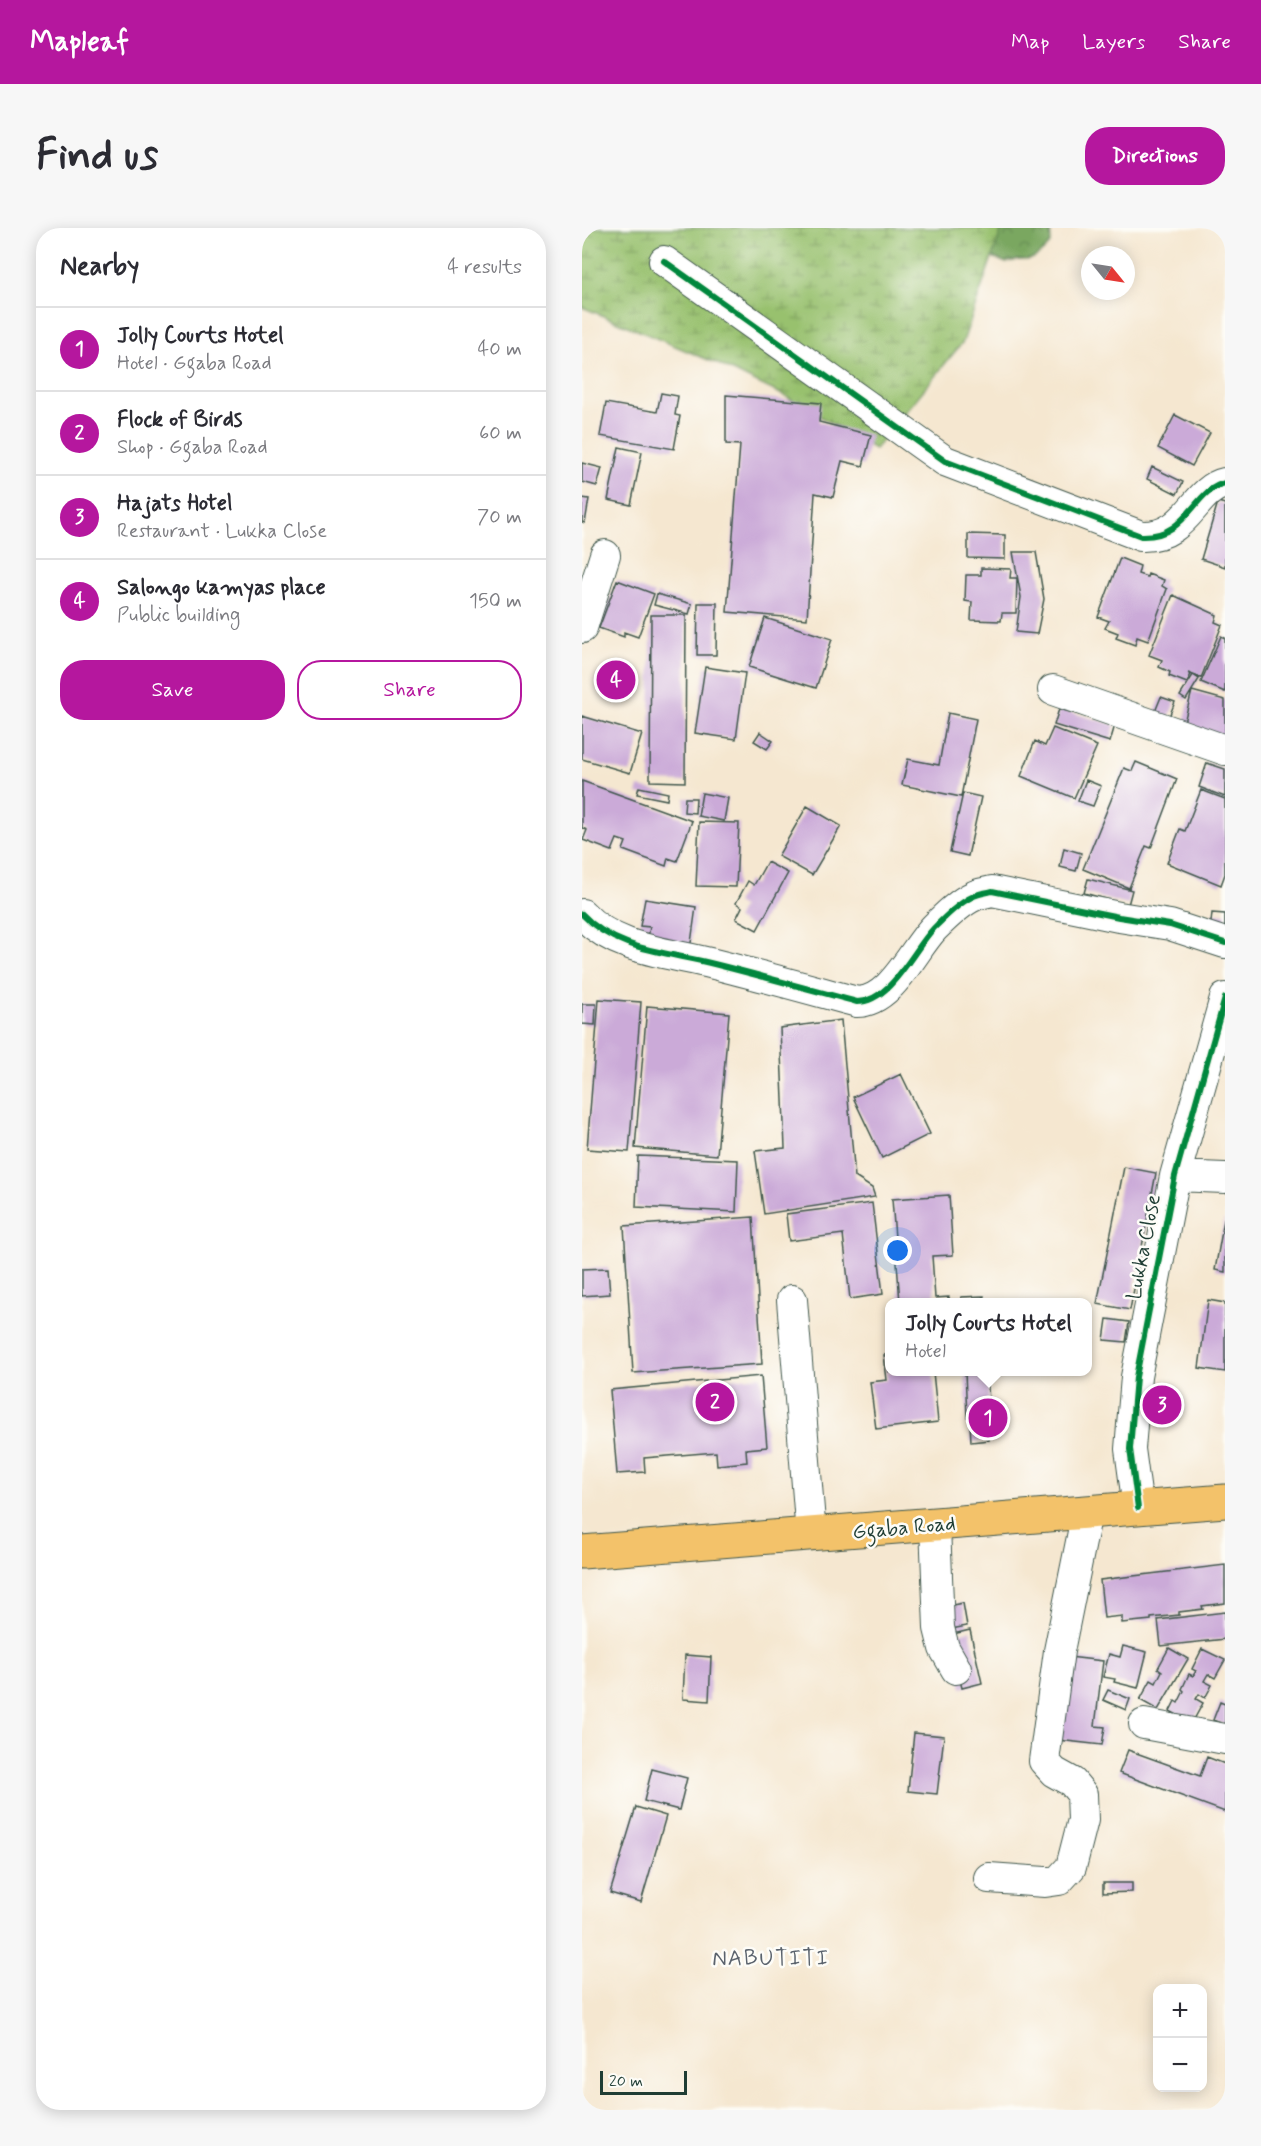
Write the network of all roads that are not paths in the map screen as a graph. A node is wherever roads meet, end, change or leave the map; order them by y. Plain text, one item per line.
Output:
1 (664, 261) dead end
2 (1225, 483) edge
3 (605, 555) dead end
4 (582, 628) edge
5 (1053, 690) dead end
6 (1225, 750) edge
7 (582, 914) edge
8 (1225, 943) edge
9 (1225, 999) edge
10 (1175, 1176) junction
11 (1225, 1178) edge
12 (792, 1300) dead end
13 (1225, 1501) edge
14 (1138, 1508) junction
15 (1087, 1512) junction
16 (934, 1525) junction
17 (811, 1535) junction
18 (582, 1552) edge
19 (956, 1669) dead end
20 (1144, 1724) dead end
21 (1225, 1739) edge
22 (989, 1878) dead end

1 - 2 street
3 - 4 street
5 - 6 street
7 - 8 street
9 - 10 street, Lukka Close
10 - 11 street
10 - 14 street, Lukka Close
12 - 17 street
13 - 14 main road, Ggaba Road
14 - 15 main road, Ggaba Road
15 - 16 main road, Ggaba Road
15 - 22 street
16 - 17 main road, Ggaba Road
16 - 19 street
17 - 18 main road, Ggaba Road
20 - 21 street

